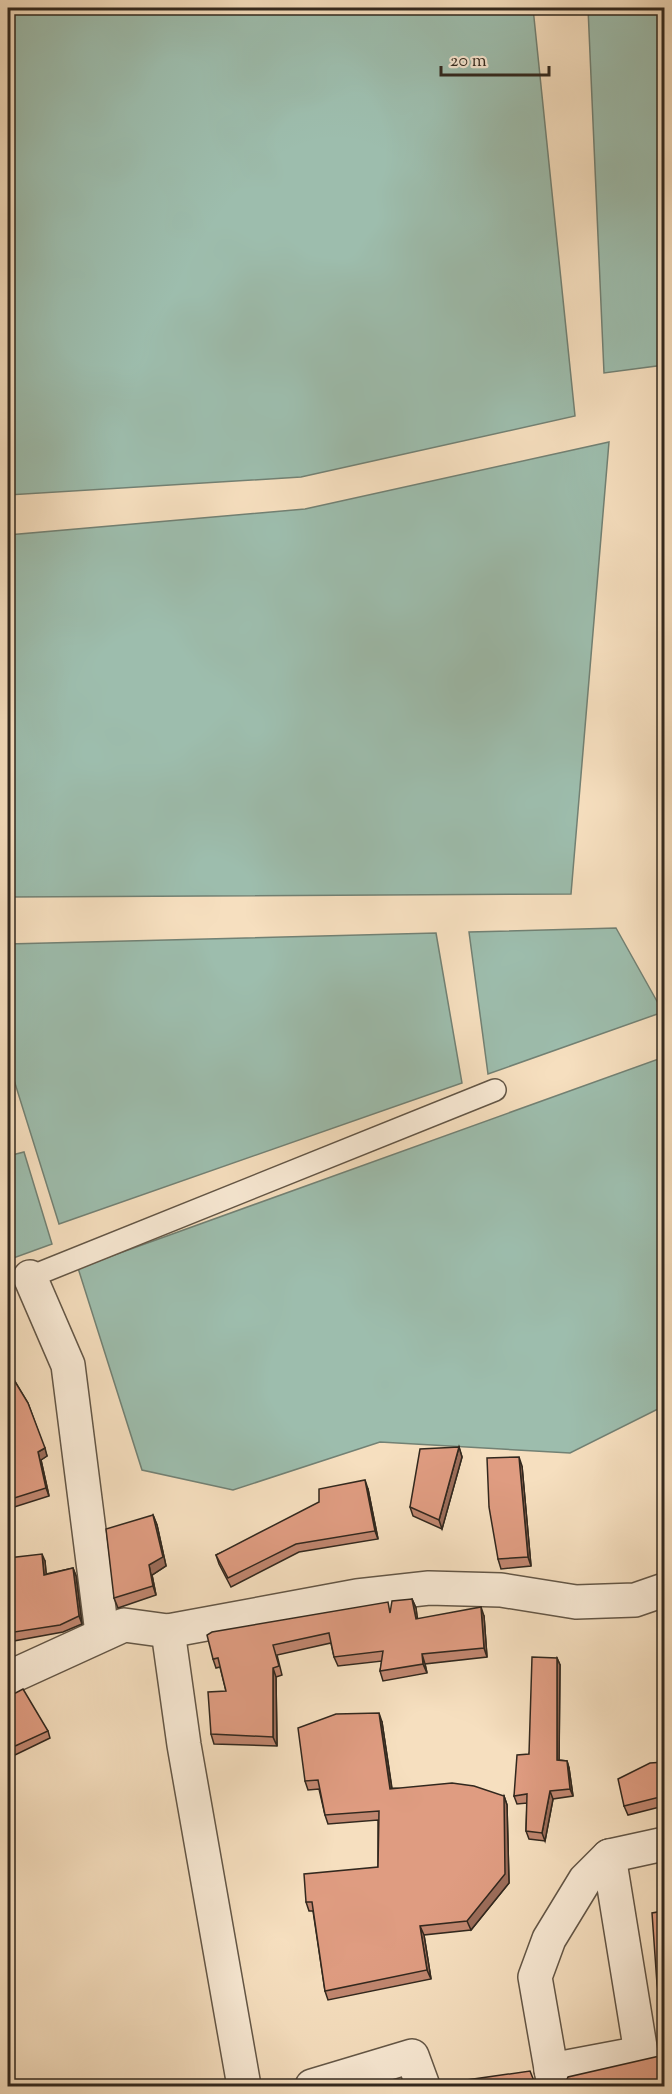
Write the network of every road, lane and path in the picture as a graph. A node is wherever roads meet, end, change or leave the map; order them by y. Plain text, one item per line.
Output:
1 (495, 1090) dead end
2 (30, 1277) joint
3 (664, 1590) edge
4 (168, 1631) junction
5 (102, 1634) junction
6 (8, 1678) edge
7 (664, 1844) edge
8 (609, 1856) junction
9 (552, 2078) edge
10 (244, 2086) edge
11 (312, 2086) edge
12 (423, 2086) edge

1 - 2 lane
2 - 5 street
3 - 4 street
4 - 5 street
4 - 10 street
5 - 6 street
7 - 8 street
8 - 9 street
8 - 9 street
11 - 12 street

